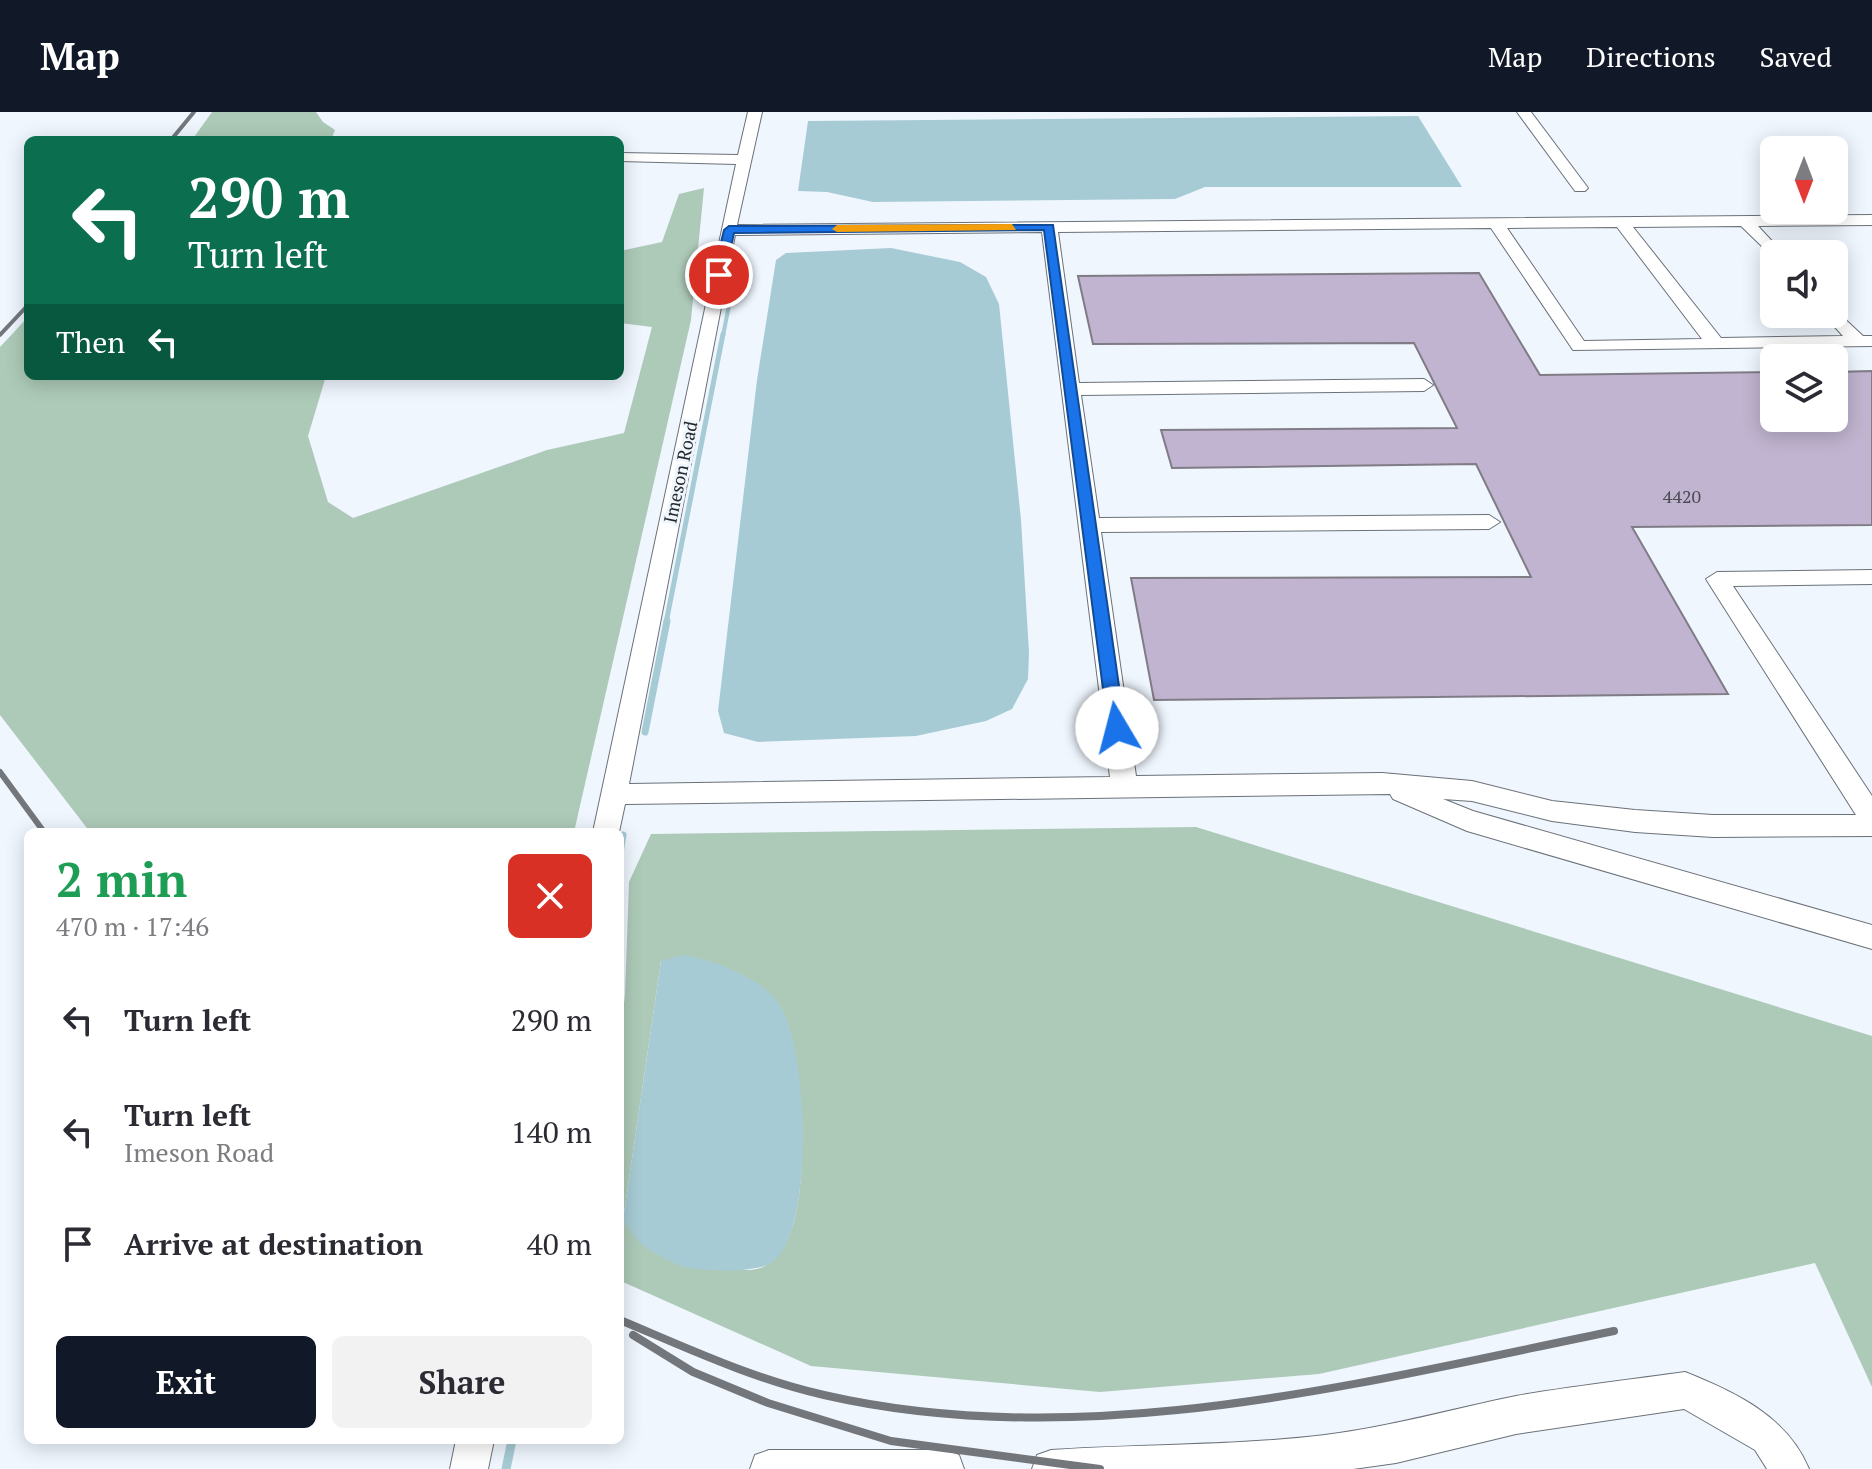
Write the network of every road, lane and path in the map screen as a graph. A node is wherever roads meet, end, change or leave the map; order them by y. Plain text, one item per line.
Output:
1 (755, 112) edge
2 (1524, 112) edge
3 (624, 157) edge
4 (744, 160) junction
5 (1580, 188) dead end
6 (1745, 221) junction
7 (1621, 222) junction
8 (1870, 222) edge
9 (1496, 223) junction
10 (1049, 227) junction
11 (729, 230) junction
12 (1763, 240) edge
13 (1848, 327) edge
14 (1865, 341) edge
15 (1716, 344) junction
16 (1424, 385) dead end
17 (1071, 389) junction
18 (1489, 522) dead end
19 (1089, 525) junction
20 (1872, 577) edge
21 (1382, 783) junction
22 (1124, 786) junction
23 (614, 794) junction
24 (1872, 818) edge
25 (1872, 825) edge
26 (607, 828) edge
27 (1872, 937) edge
28 (474, 1444) edge
29 (469, 1469) edge
30 (769, 1469) edge
31 (945, 1469) edge
32 (1051, 1469) edge
33 (1790, 1469) edge

1 - 4 street, Imeson Road
2 - 5 street
3 - 4 street
4 - 11 street, Imeson Road
6 - 7 street
6 - 8 street
6 - 12 street
7 - 9 street
7 - 15 street
9 - 10 street
9 - 15 street
10 - 11 street
10 - 17 street
11 - 23 street, Imeson Road
13 - 14 street
14 - 15 street
16 - 17 street
17 - 19 street
18 - 19 street
19 - 22 street
20 - 24 street
21 - 22 street
21 - 25 street
21 - 27 street
22 - 23 street
23 - 26 street, Imeson Road
28 - 29 street
30 - 31 street
32 - 33 street

